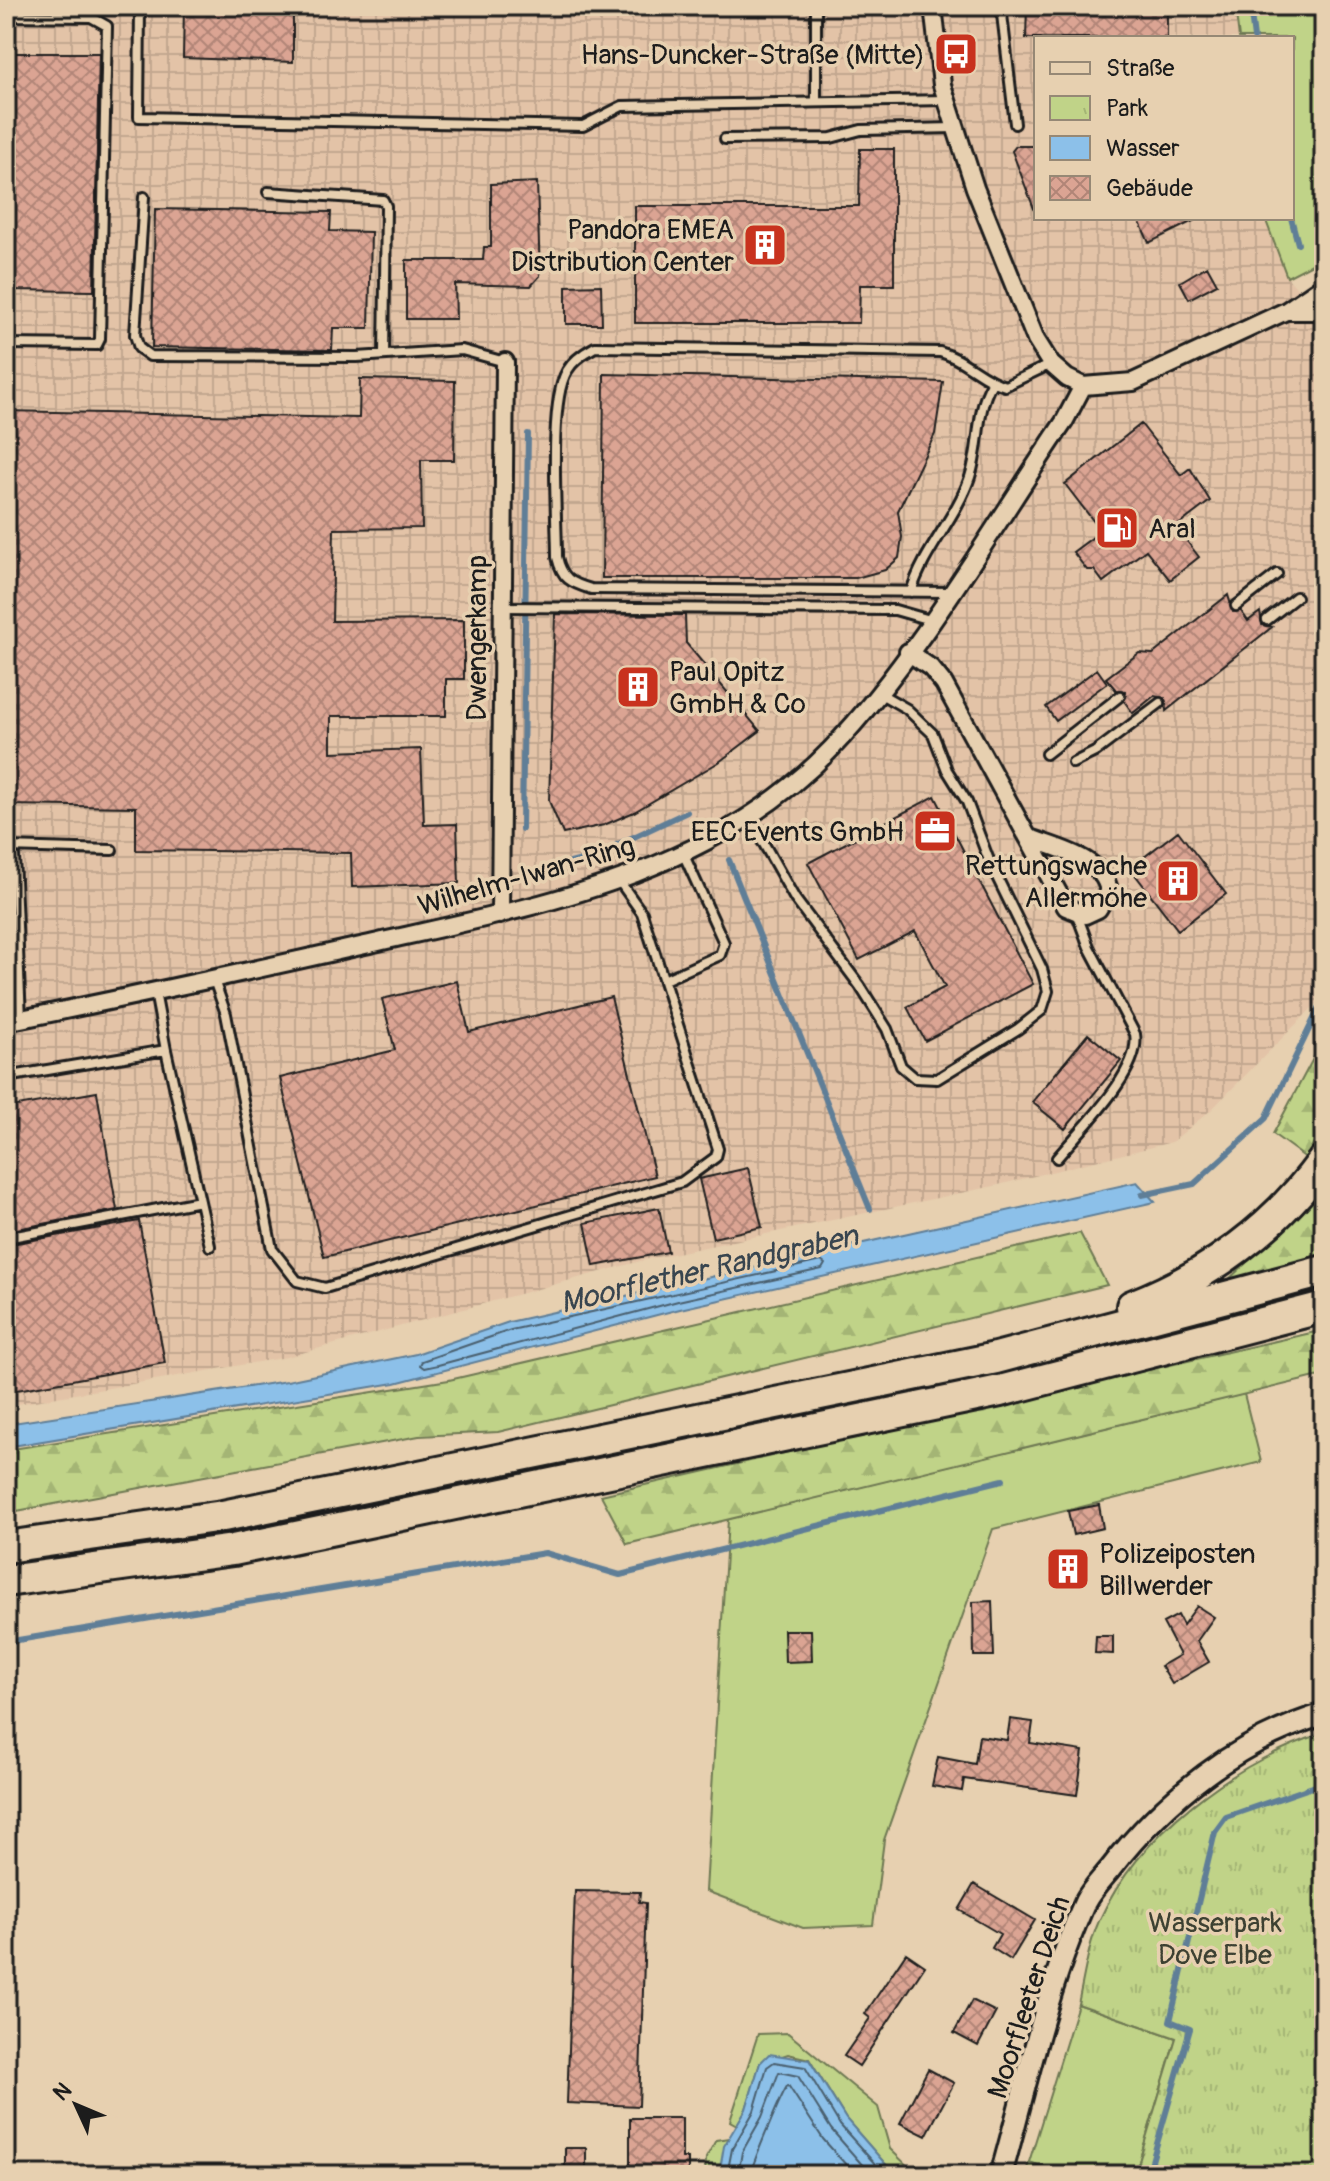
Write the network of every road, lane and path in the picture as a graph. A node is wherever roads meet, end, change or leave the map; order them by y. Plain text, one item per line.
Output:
1 (140, 6) edge
2 (816, 6) edge
3 (933, 6) edge
4 (1001, 6) edge
5 (6, 16) edge
6 (947, 100) junction
7 (816, 102) junction
8 (1015, 124) dead end
9 (956, 128) junction
10 (725, 139) dead end
11 (268, 192) dead end
12 (144, 197) dead end
13 (1324, 285) edge
14 (1286, 311) junction
15 (1324, 311) edge
16 (6, 344) edge
17 (384, 355) junction
18 (505, 362) joint
19 (1051, 364) junction
20 (992, 383) junction
21 (1083, 386) junction
22 (1277, 574) dead end
23 (911, 592) junction
24 (950, 592) junction
25 (1296, 597) dead end
26 (1236, 606) dead end
27 (510, 607) junction
28 (930, 620) junction
29 (1267, 620) dead end
30 (908, 652) junction
31 (879, 693) junction
32 (1120, 696) dead end
33 (1160, 703) dead end
34 (1046, 754) dead end
35 (1073, 763) dead end
36 (745, 820) junction
37 (1030, 838) junction
38 (6, 847) edge
39 (112, 850) dead end
40 (683, 853) junction
41 (620, 882) junction
42 (1077, 914) junction
43 (500, 915) junction
44 (214, 980) junction
45 (664, 980) junction
46 (155, 992) junction
47 (14, 1021) edge
48 (166, 1050) junction
49 (6, 1077) edge
50 (1057, 1158) dead end
51 (1324, 1160) edge
52 (200, 1201) junction
53 (6, 1238) edge
54 (210, 1246) dead end
55 (1324, 1271) edge
56 (1324, 1307) edge
57 (996, 1358) junction
58 (6, 1547) edge
59 (6, 1581) edge
60 (1324, 1714) edge
61 (1001, 2175) edge

1 - 7 lane
2 - 7 lane
3 - 6 street
4 - 8 lane
5 - 16 lane
6 - 7 lane
6 - 9 street
9 - 10 lane
9 - 19 street
11 - 17 lane
12 - 17 lane
13 - 14 street
14 - 15 street
14 - 21 street
17 - 18 lane
18 - 27 street, Dwengerkamp
19 - 20 lane
19 - 21 street
20 - 23 lane
20 - 23 lane
21 - 24 street, Wilhelm-Iwan-Ring
22 - 26 lane
23 - 24 lane
24 - 28 street, Wilhelm-Iwan-Ring
25 - 29 lane
27 - 28 lane
27 - 43 street, Dwengerkamp
28 - 30 street, Wilhelm-Iwan-Ring
30 - 31 street, Wilhelm-Iwan-Ring
30 - 37 street
31 - 36 street, Wilhelm-Iwan-Ring
31 - 36 lane
32 - 34 lane
33 - 35 lane
36 - 40 street, Wilhelm-Iwan-Ring
37 - 42 street
37 - 42 street
38 - 39 lane
38 - 47 lane
40 - 41 street, Wilhelm-Iwan-Ring
40 - 45 lane
41 - 43 street, Wilhelm-Iwan-Ring
41 - 45 lane
42 - 50 lane
43 - 44 street, Wilhelm-Iwan-Ring
44 - 45 lane
44 - 46 street, Wilhelm-Iwan-Ring
46 - 47 street, Wilhelm-Iwan-Ring
46 - 48 lane
48 - 49 lane
48 - 52 lane
51 - 57 highway
52 - 53 lane
52 - 54 lane
55 - 57 highway
56 - 59 highway
57 - 58 highway
60 - 61 street, Moorfleeter Deich

